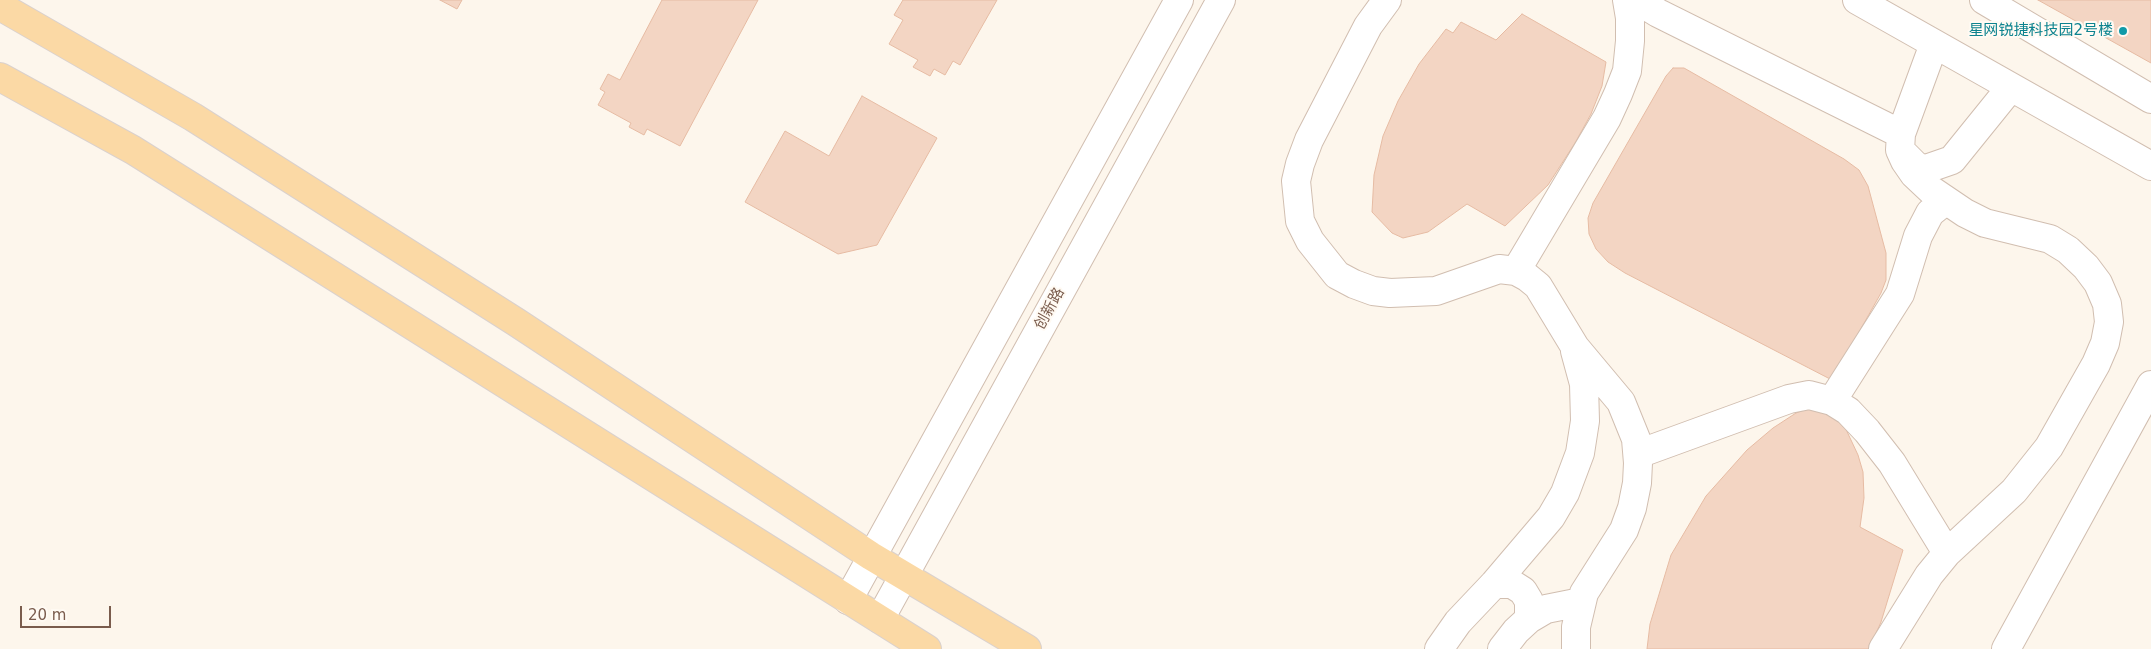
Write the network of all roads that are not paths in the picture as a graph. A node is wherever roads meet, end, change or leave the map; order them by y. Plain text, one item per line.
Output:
1 (1179, 0) edge
2 (1221, 0) edge
3 (1387, 0) edge
4 (1627, 0) edge
5 (1857, 0) edge
6 (1984, 0) edge
7 (1654, 4) edge
8 (11, 7) edge
9 (1934, 44) junction
10 (1627, 71) junction
11 (0, 77) edge
12 (2010, 87) junction
13 (2151, 99) edge
14 (1901, 142) junction
15 (2151, 166) edge
16 (1946, 201) junction
17 (1516, 271) junction
18 (1574, 347) junction
19 (2151, 385) edge
20 (1832, 401) junction
21 (1638, 454) junction
22 (1947, 553) junction
23 (871, 556) junction
24 (903, 575) junction
25 (1494, 584) junction
26 (848, 600) junction
27 (1581, 602) junction
28 (1529, 618) junction
29 (880, 619) junction
30 (927, 649) edge
31 (1027, 649) edge
32 (1439, 649) edge
33 (1502, 649) edge
34 (1576, 649) edge
35 (1883, 649) edge
36 (2006, 649) edge

1 - 23 street
2 - 24 street, 创新路
3 - 17 street
4 - 10 street
5 - 9 street
6 - 13 street
7 - 10 street
7 - 14 street
8 - 23 main road
9 - 12 street
9 - 14 street
10 - 17 street
11 - 26 main road
12 - 14 street
12 - 15 street
14 - 16 street
16 - 20 street
16 - 22 street
17 - 18 street
18 - 21 street
18 - 25 street
19 - 36 street
20 - 21 street
20 - 22 street
21 - 27 street
22 - 35 street
23 - 24 main road
23 - 26 street
24 - 29 street, 创新路
24 - 31 main road
25 - 28 street
25 - 32 street
26 - 29 main road
27 - 28 street
27 - 34 street
28 - 33 street
29 - 30 main road

